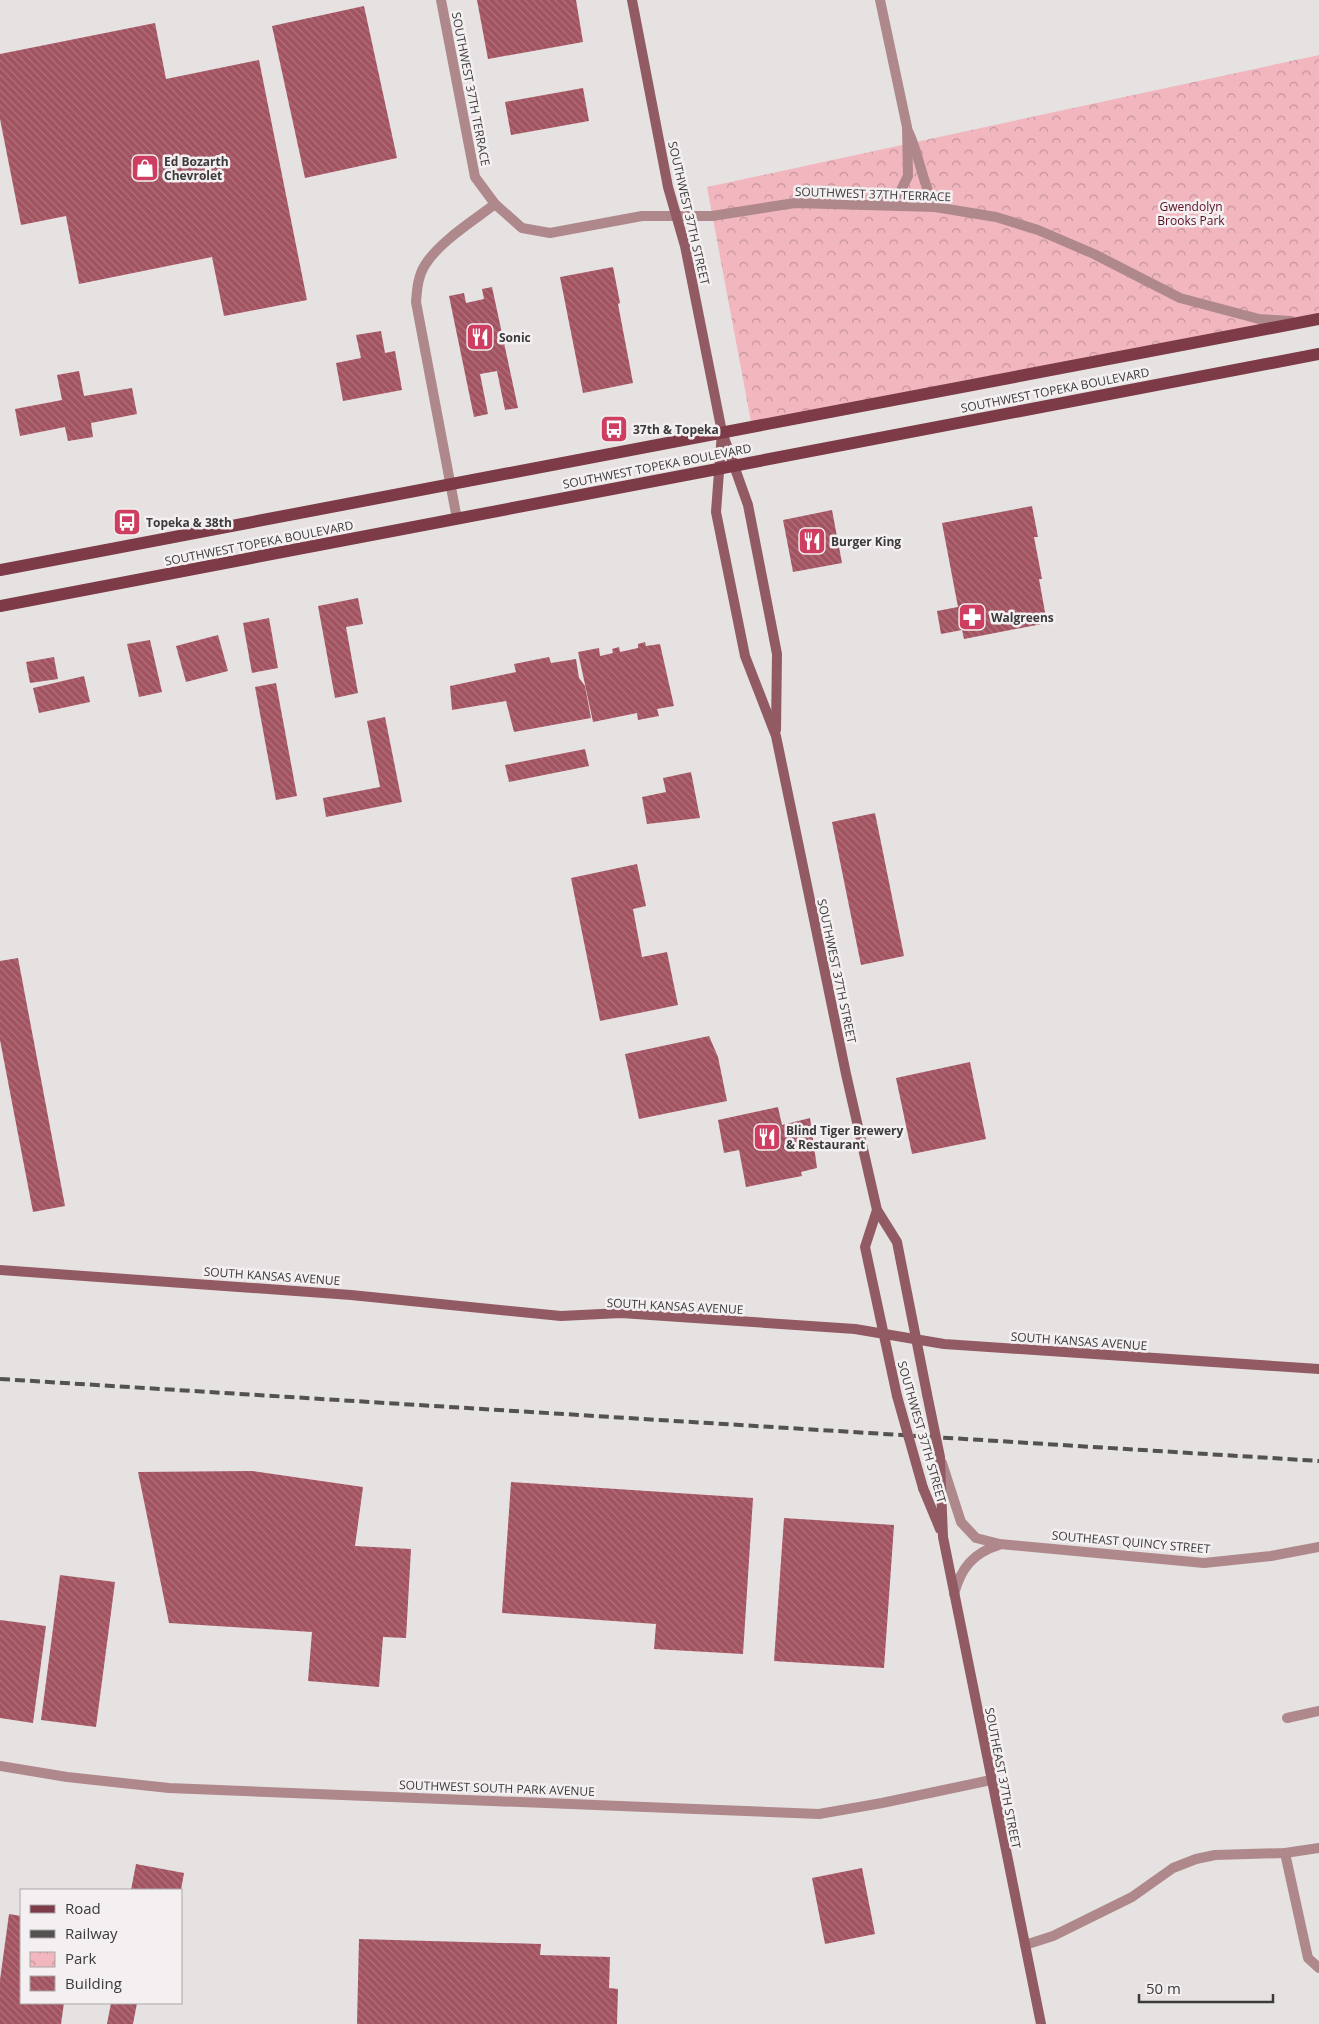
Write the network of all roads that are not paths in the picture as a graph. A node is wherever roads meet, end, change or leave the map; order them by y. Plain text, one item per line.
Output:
1 (441, 0) edge
2 (632, 0) edge
3 (880, 0) edge
4 (907, 127) junction
5 (494, 204) junction
6 (858, 205) junction
7 (936, 207) junction
8 (675, 217) junction
9 (1319, 319) edge
10 (1305, 322) junction
11 (1319, 354) edge
12 (722, 432) junction
13 (734, 466) junction
14 (719, 468) junction
15 (450, 485) junction
16 (457, 519) junction
17 (0, 570) edge
18 (0, 606) edge
19 (776, 736) junction
20 (878, 1210) junction
21 (0, 1270) edge
22 (882, 1333) junction
23 (916, 1339) junction
24 (1319, 1369) edge
25 (946, 1489) junction
26 (943, 1536) junction
27 (1000, 1544) junction
28 (1319, 1547) edge
29 (954, 1594) junction
30 (1319, 1711) edge
31 (1287, 1718) dead end
32 (0, 1766) edge
33 (991, 1780) junction
34 (1319, 1848) edge
35 (1285, 1853) junction
36 (1025, 1945) junction
37 (1317, 1967) edge
38 (1041, 2024) edge

1 - 5 street, SOUTHWEST 37TH TERRACE
2 - 8 main road, SOUTHWEST 37TH STREET
3 - 4 street
4 - 6 street
4 - 7 street
5 - 8 street, SOUTHWEST 37TH TERRACE
5 - 15 street
6 - 7 street, SOUTHWEST 37TH TERRACE
6 - 8 street, SOUTHWEST 37TH TERRACE
7 - 10 street, SOUTHWEST 37TH TERRACE
8 - 12 main road, SOUTHWEST 37TH STREET
9 - 10 main road, SOUTHWEST TOPEKA BOULEVARD
10 - 12 main road, SOUTHWEST TOPEKA BOULEVARD
11 - 13 main road, SOUTHWEST TOPEKA BOULEVARD
12 - 13 main road, SOUTHWEST 37TH STREET
12 - 14 main road, SOUTHWEST 37TH STREET
12 - 15 main road, SOUTHWEST TOPEKA BOULEVARD
13 - 14 main road, SOUTHWEST TOPEKA BOULEVARD
13 - 19 main road, SOUTHWEST 37TH STREET
14 - 16 main road, SOUTHWEST TOPEKA BOULEVARD
14 - 19 main road, SOUTHWEST 37TH STREET
15 - 16 street
15 - 17 main road, SOUTHWEST TOPEKA BOULEVARD
16 - 18 main road, SOUTHWEST TOPEKA BOULEVARD
19 - 20 main road, SOUTHWEST 37TH STREET
20 - 22 main road, SOUTHWEST 37TH STREET
20 - 23 main road, SOUTHWEST 37TH STREET
21 - 22 main road, SOUTH KANSAS AVENUE
22 - 23 main road, SOUTH KANSAS AVENUE
22 - 26 main road, SOUTHWEST 37TH STREET, bridge
23 - 24 main road, SOUTH KANSAS AVENUE
23 - 25 main road, SOUTHWEST 37TH STREET, bridge
25 - 26 main road, SOUTHWEST 37TH STREET
25 - 27 street, SOUTHEAST QUINCY STREET
26 - 29 main road, SOUTHEAST 37TH STREET
27 - 28 street, SOUTHEAST QUINCY STREET
27 - 29 street
29 - 33 main road, SOUTHEAST 37TH STREET
30 - 31 street
32 - 33 street, SOUTHWEST SOUTH PARK AVENUE
33 - 36 main road, SOUTHEAST 37TH STREET
34 - 35 street
35 - 36 street
35 - 37 street
36 - 38 main road, SOUTHEAST 37TH STREET

